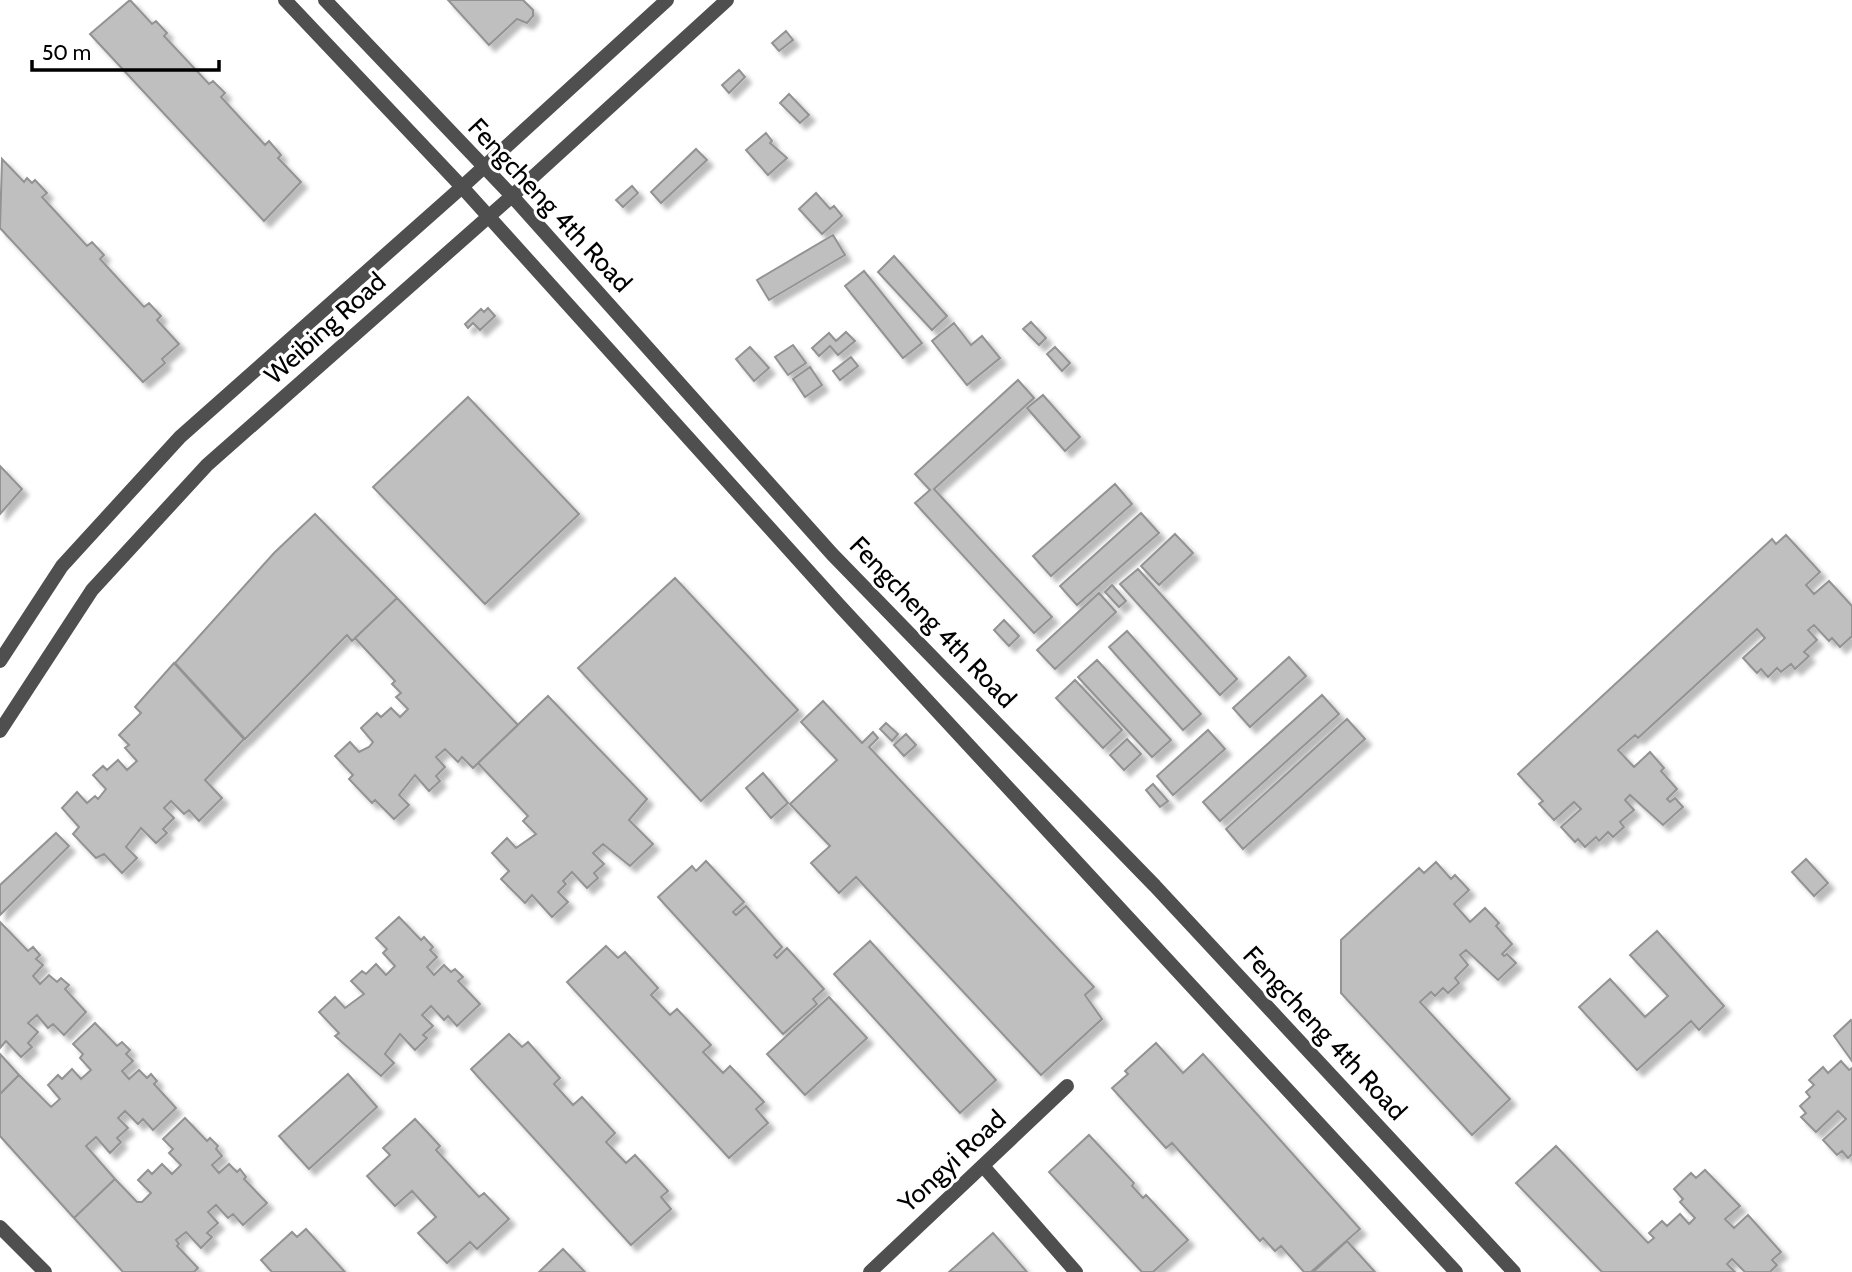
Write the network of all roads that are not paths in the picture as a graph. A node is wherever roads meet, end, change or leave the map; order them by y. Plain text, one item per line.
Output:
1 (285, 0) edge
2 (325, 0) edge
3 (667, 0) edge
4 (727, 0) edge
5 (484, 168) junction
6 (462, 187) junction
7 (512, 196) junction
8 (488, 216) junction
9 (0, 661) edge
10 (0, 732) edge
11 (1067, 1086) dead end
12 (983, 1166) junction
13 (0, 1227) edge
14 (45, 1272) edge
15 (870, 1272) edge
16 (1076, 1272) edge
17 (1456, 1272) edge
18 (1514, 1272) edge

1 - 6 street, Fengcheng 4th Road
2 - 5 street, Fengcheng 4th Road
3 - 5 street, Weibing Road
4 - 7 street, Weibing Road
5 - 6 street, Weibing Road
5 - 7 street, Fengcheng 4th Road
6 - 8 street, Fengcheng 4th Road
6 - 9 street, Weibing Road
7 - 8 street, Weibing Road
7 - 18 street, Fengcheng 4th Road
8 - 10 street, Weibing Road
8 - 17 street, Fengcheng 4th Road
11 - 12 street, Yongyi Road
12 - 15 street, Yongyi Road
12 - 16 street
13 - 14 street

